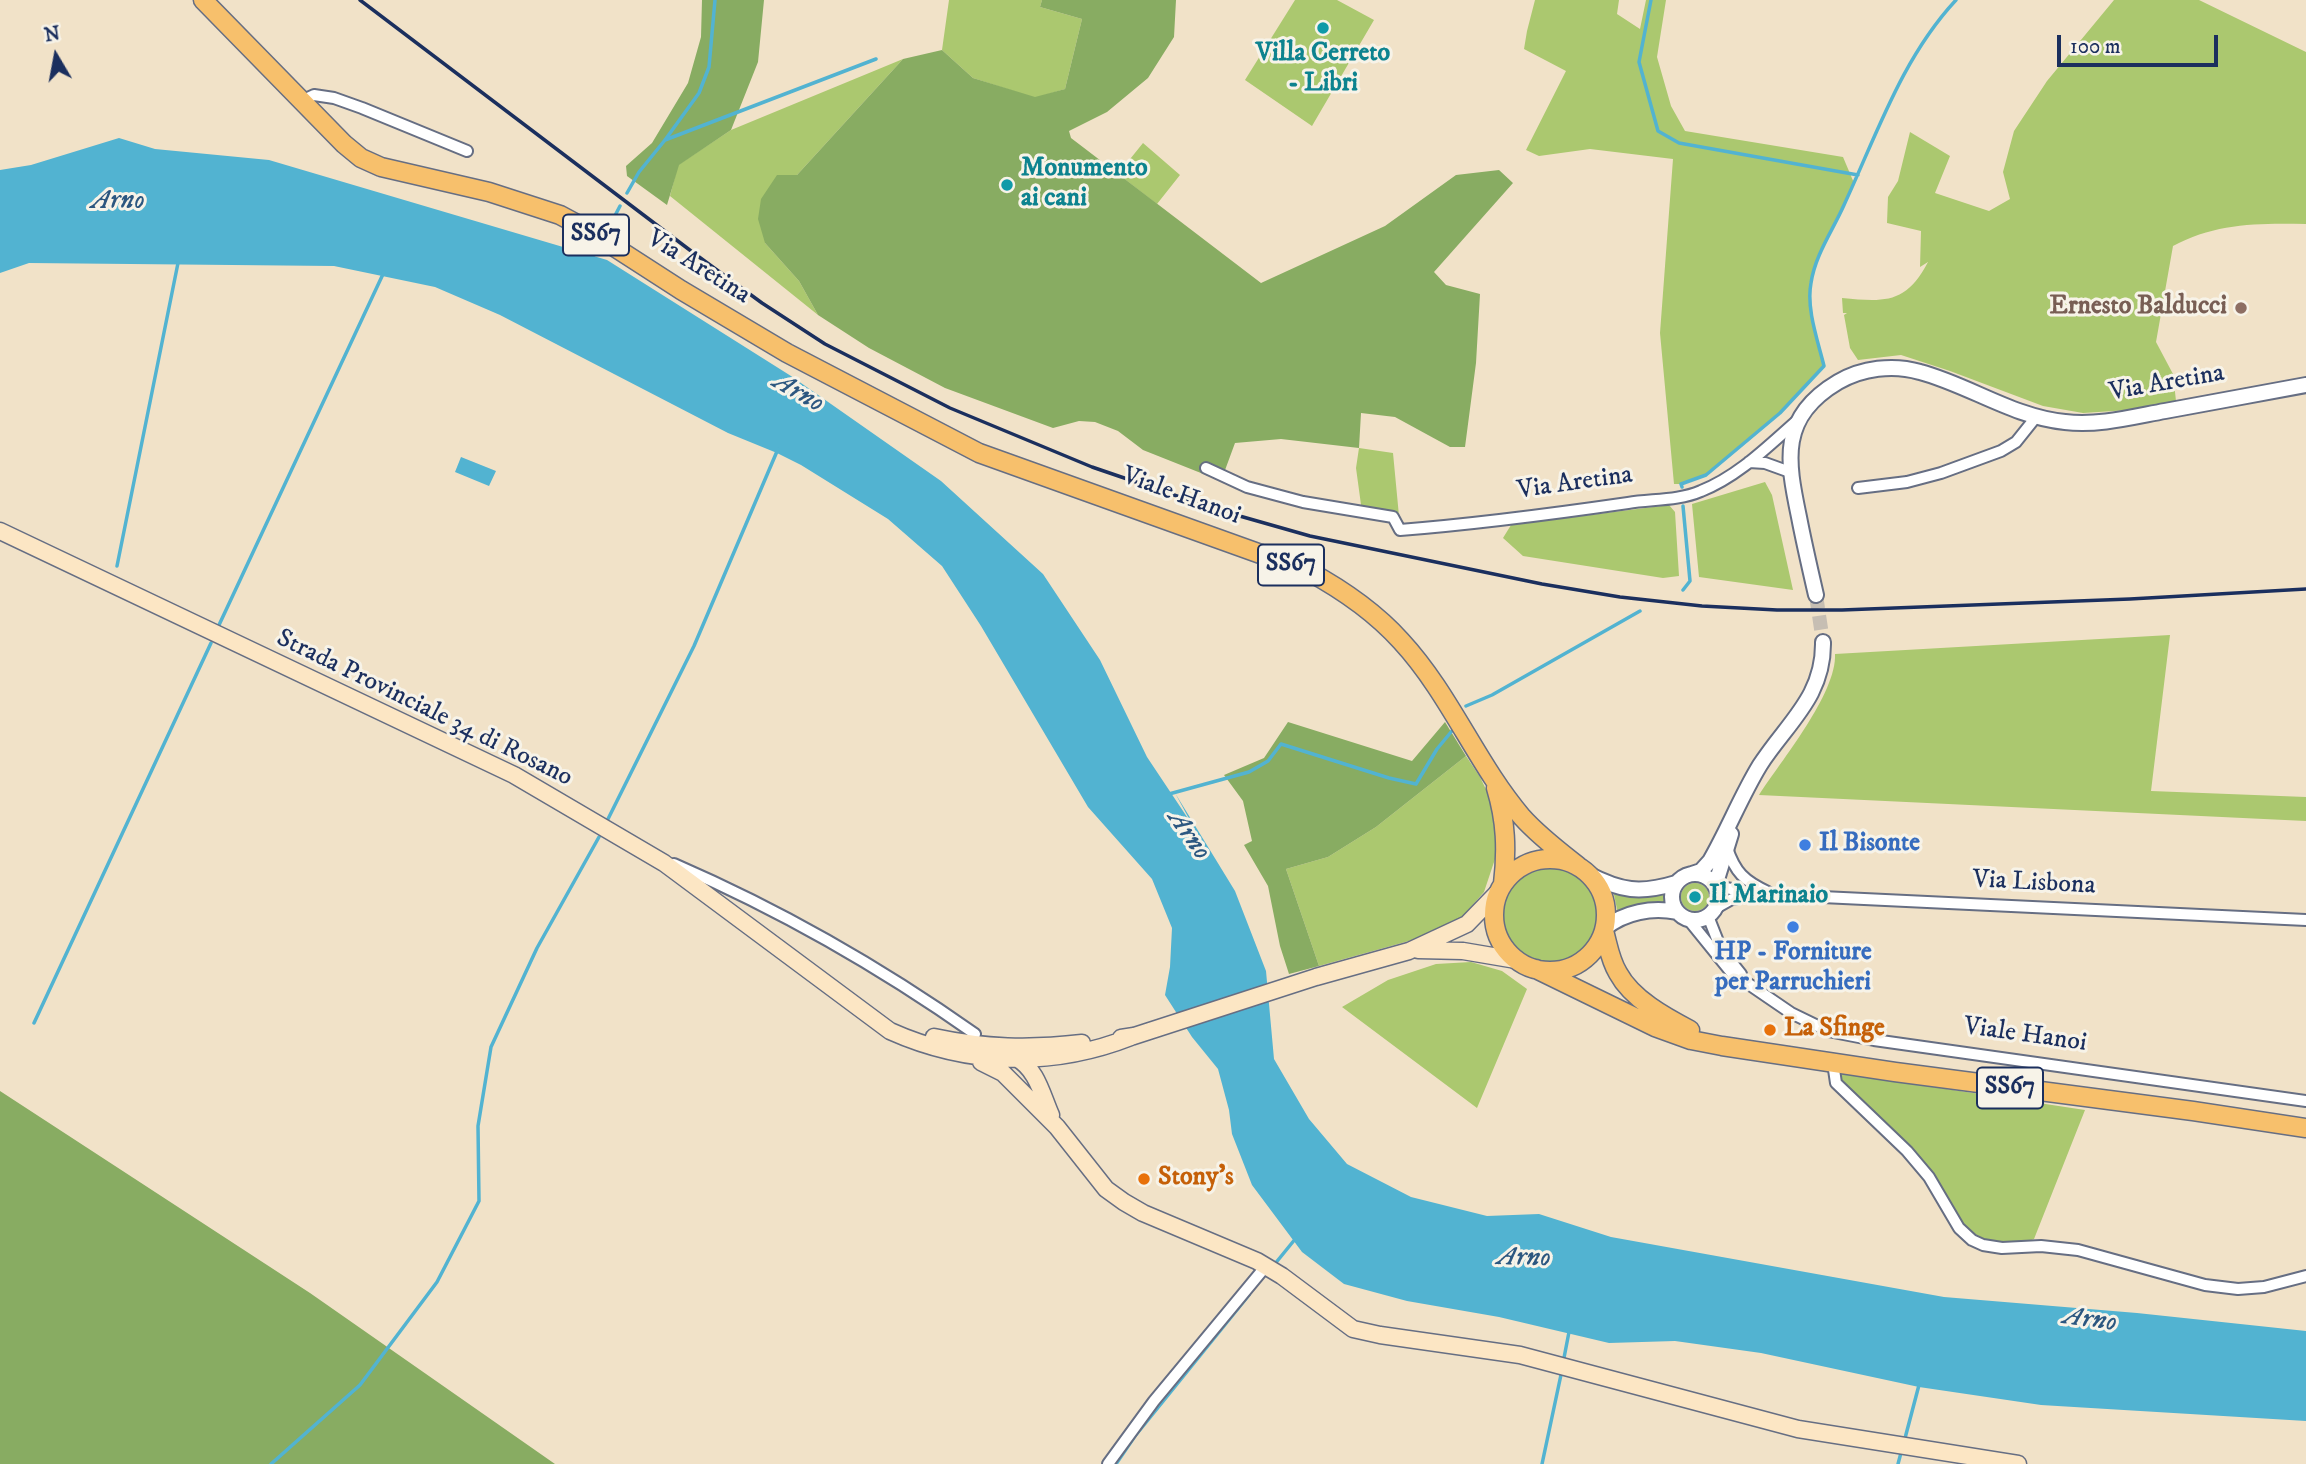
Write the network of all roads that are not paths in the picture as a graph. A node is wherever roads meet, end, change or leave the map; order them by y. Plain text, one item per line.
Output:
1 (203, 0) edge
2 (301, 101) junction
3 (467, 151) dead end
4 (2306, 385) edge
5 (1801, 417) junction
6 (2036, 417) junction
7 (1765, 447) junction
8 (1790, 450) junction
9 (1749, 462) junction
10 (1007, 464) joint
11 (1206, 468) dead end
12 (1790, 472) junction
13 (1858, 488) dead end
14 (0, 531) edge
15 (1816, 595) tunnel mouth
16 (1823, 642) tunnel mouth
17 (1493, 778) junction
18 (1734, 817) junction
19 (639, 848) junction
20 (1727, 848) junction
21 (1583, 870) junction
22 (1692, 874) junction
23 (1676, 883) junction
24 (1715, 886) junction
25 (1501, 888) junction
26 (1759, 894) junction
27 (1773, 894) junction
28 (1712, 912) junction
29 (1683, 916) junction
30 (2306, 920) edge
31 (1604, 930) junction
32 (1409, 951) junction
33 (1516, 960) junction
34 (1536, 970) junction
35 (1749, 984) junction
36 (872, 1017) junction
37 (975, 1034) dead end
38 (1133, 1036) junction
39 (1714, 1044) junction
40 (988, 1046) junction
41 (1047, 1047) junction
42 (953, 1052) junction
43 (1088, 1052) junction
44 (1020, 1060) junction
45 (1833, 1063) junction
46 (1032, 1090) junction
47 (2306, 1101) edge
48 (2306, 1128) edge
49 (1266, 1266) junction
50 (2306, 1276) edge
51 (1108, 1464) edge
52 (2018, 1464) edge

1 - 2 main road, Via Aretina / SS67
2 - 3 street
2 - 10 main road, Via Aretina / SS67
4 - 6 street, Via Aretina
5 - 6 street, Via Aretina
5 - 7 street, Via Aretina
5 - 8 street, Via Aretina
6 - 13 street
7 - 8 street
7 - 9 street, Via Aretina
8 - 12 street, Via Aretina
9 - 11 street, Via Aretina
9 - 12 street
10 - 17 main road, Viale Hanoi / SS67
12 - 15 street, Via Aretina
14 - 19 main road, Strada Provinciale 34 di Rosano
16 - 18 street
17 - 21 main road, Viale Hanoi / SS67
17 - 25 main road, Viale Hanoi / SS67
18 - 20 street
18 - 22 street
19 - 36 main road, Strada Provinciale 34 di Rosano
19 - 37 street
20 - 24 street
20 - 27 street
21 - 23 street, Viale Hanoi
21 - 25 main road, Viale Hanoi
21 - 31 main road, Viale Hanoi
22 - 23 street, Viale Hanoi
22 - 24 street
23 - 29 street
24 - 26 street, Via Lisbona
24 - 28 street, Viale Hanoi
25 - 32 main road, Strada Provinciale 34 di Rosano
25 - 33 main road, Viale Hanoi
26 - 27 street, Via Lisbona
26 - 28 street, Via Lisbona
27 - 30 street, Via Lisbona
28 - 29 street
28 - 35 street, Viale Hanoi
29 - 31 street
29 - 35 street, Viale Hanoi
31 - 34 main road
31 - 39 main road, SS67
32 - 33 main road, Strada Provinciale 34 di Rosano
32 - 38 main road, Strada Provinciale 34 di Rosano
33 - 34 main road
34 - 39 main road, SS67
35 - 47 street, Viale Hanoi
36 - 40 main road, Strada Provinciale 34 di Rosano
36 - 42 main road, Strada Provinciale 34 di Rosano
38 - 41 main road, Strada Provinciale 34 di Rosano
38 - 43 main road, Strada Provinciale 34 di Rosano
39 - 45 main road, SS67
40 - 41 main road, Strada Provinciale 34 di Rosano
40 - 44 main road
41 - 44 main road
42 - 44 main road, Strada Provinciale 34 di Rosano
42 - 46 main road
43 - 44 main road, Strada Provinciale 34 di Rosano
43 - 46 main road
44 - 46 main road
45 - 48 main road, SS67
45 - 50 street
46 - 49 main road
49 - 51 street
49 - 52 main road

